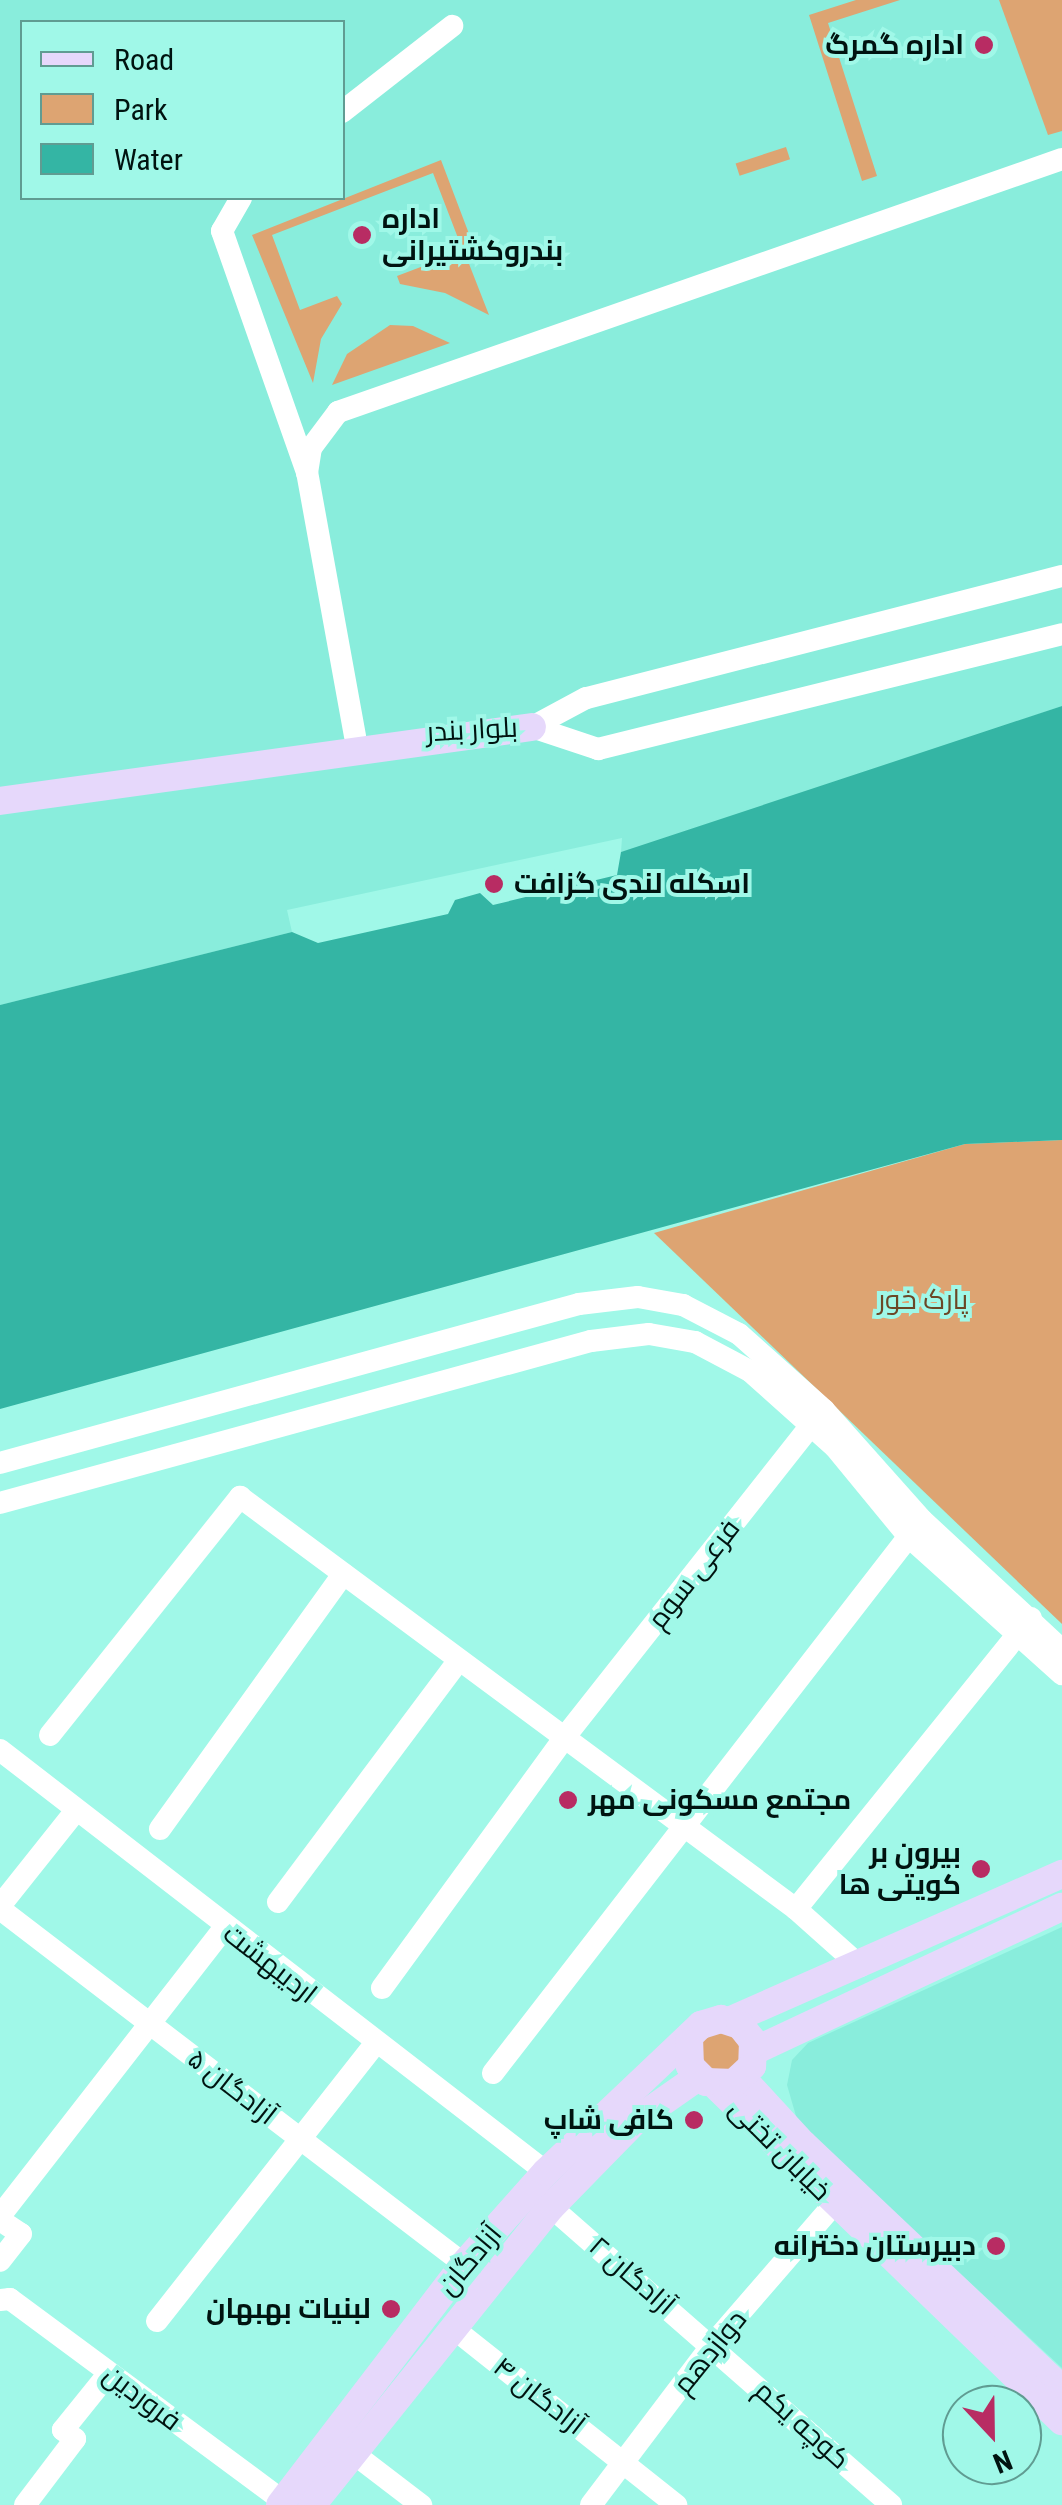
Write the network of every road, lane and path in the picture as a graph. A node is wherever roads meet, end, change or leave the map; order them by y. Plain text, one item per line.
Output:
1 (452, 26) dead end
2 (345, 110) edge
3 (1062, 159) edge
4 (240, 200) edge
5 (307, 473) junction
6 (1062, 576) edge
7 (1062, 634) edge
8 (532, 727) junction
9 (355, 736) junction
10 (0, 787) edge
11 (0, 801) edge
12 (824, 1410) junction
13 (0, 1463) edge
14 (0, 1503) edge
15 (915, 1528) junction
16 (343, 1574) junction
17 (1025, 1625) junction
18 (1062, 1650) edge
19 (458, 1660) junction
20 (1062, 1674) edge
21 (50, 1734) dead end
22 (564, 1738) junction
23 (0, 1750) edge
24 (74, 1812) junction
25 (680, 1826) junction
26 (160, 1829) dead end
27 (1062, 1874) edge
28 (278, 1902) dead end
29 (0, 1907) edge
30 (1062, 1907) edge
31 (796, 1909) junction
32 (224, 1928) junction
33 (860, 1966) junction
34 (382, 1988) dead end
35 (731, 2020) junction
36 (149, 2024) junction
37 (689, 2041) junction
38 (374, 2045) junction
39 (754, 2051) junction
40 (493, 2073) dead end
41 (719, 2080) junction
42 (300, 2140) junction
43 (546, 2172) junction
44 (834, 2204) junction
45 (551, 2206) junction
46 (0, 2218) edge
47 (0, 2261) edge
48 (464, 2264) junction
49 (0, 2300) edge
50 (157, 2321) dead end
51 (453, 2328) junction
52 (712, 2345) junction
53 (109, 2373) junction
54 (1062, 2390) edge
55 (1062, 2421) edge
56 (353, 2452) junction
57 (625, 2463) junction
58 (281, 2503) edge
59 (25, 2505) edge
60 (312, 2505) edge
61 (420, 2505) edge
62 (591, 2505) edge
63 (676, 2505) edge
64 (891, 2505) edge

1 - 2 street
3 - 5 street
4 - 5 street
5 - 9 street
6 - 8 street
7 - 8 street
8 - 9 main road, بلوار بندر
8 - 11 main road, بلوار بندر
9 - 10 main road, بلوار بندر
12 - 13 street
12 - 15 street
12 - 22 street, فرعی سوم
14 - 15 street
15 - 17 street
15 - 25 street
16 - 19 street
16 - 21 street
16 - 26 street
17 - 18 street
17 - 20 street
17 - 31 street
19 - 22 street
19 - 28 street
22 - 25 street
22 - 34 street, فرعی سوم
23 - 24 street, اردیبهشت
24 - 29 street
24 - 32 street, اردیبهشت
25 - 31 street
25 - 40 street
27 - 33 main road
29 - 36 street, آزادگان ۵
30 - 39 main road
31 - 33 street
32 - 36 street
32 - 38 street, اردیبهشت
33 - 35 main road
35 - 37 main road, آزادگان
35 - 39 main road
36 - 42 street, آزادگان ۵
36 - 46 street
37 - 41 main road
37 - 43 main road, آزادگان
38 - 42 street
38 - 43 street, اردیبهشت
39 - 41 main road
41 - 44 main road, خیابان تختی
41 - 45 main road, آزادگان
41 - 54 main road, خیابان تختی
42 - 48 street, آزادگان ۵
42 - 50 street
43 - 48 main road, آزادگان
44 - 52 street, دوازدهم
44 - 55 main road, خیابان تختی
45 - 51 main road, آزادگان
45 - 52 street, آزادگان ۲
46 - 47 street
48 - 58 main road, آزادگان
49 - 53 street, فروردین
51 - 56 main road, آزادگان
51 - 57 street, آزادگان ۴
52 - 57 street, دوازدهم
52 - 64 street, کوچه یکم
53 - 58 street, فروردین
53 - 59 street
56 - 60 main road, آزادگان
56 - 61 street
57 - 62 street, دوازدهم
57 - 63 street, آزادگان ۴

